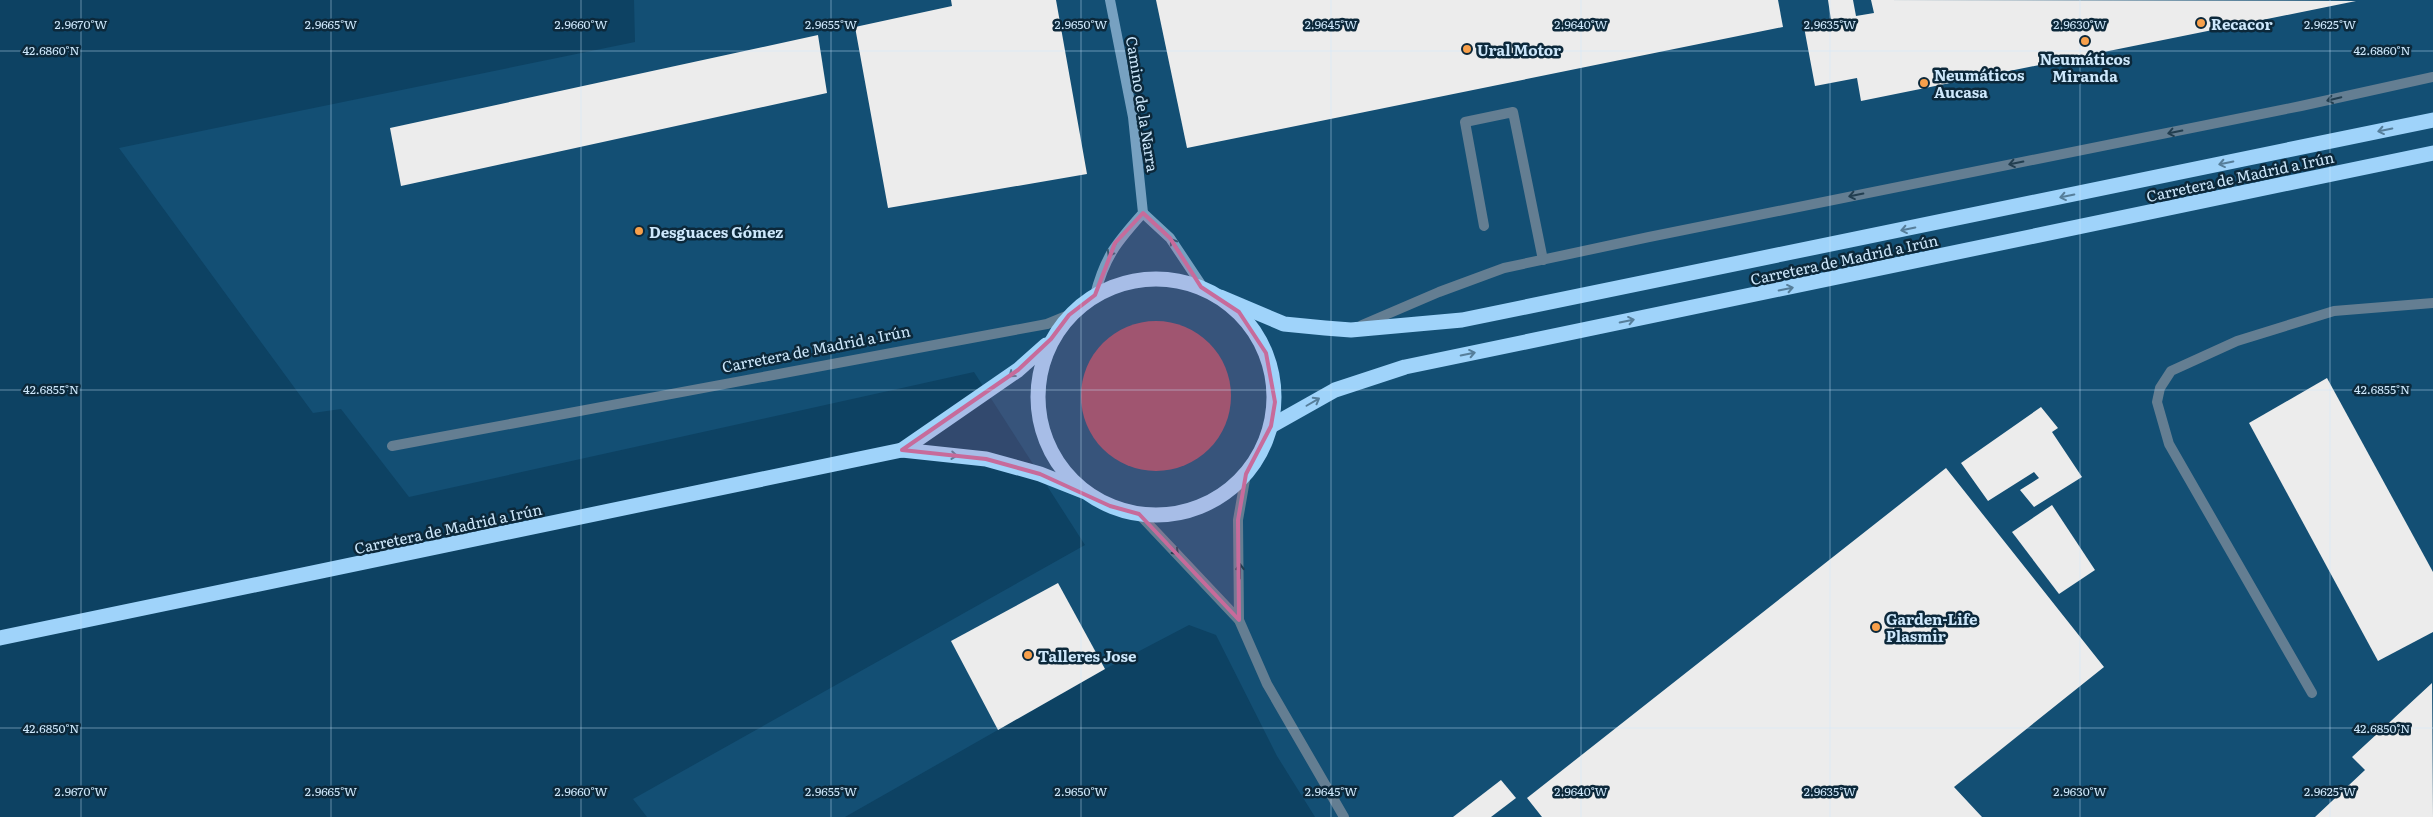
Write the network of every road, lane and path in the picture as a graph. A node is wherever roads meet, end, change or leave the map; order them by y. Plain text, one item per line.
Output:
1 (1110, 0) edge
2 (2433, 77) edge
3 (2433, 120) edge
4 (2433, 153) edge
5 (2433, 160) edge
6 (2338, 174) junction
7 (1143, 213) junction
8 (1484, 226) dead end
9 (1543, 260) junction
10 (1200, 283) junction
11 (1095, 295) junction
12 (1220, 297) junction
13 (2433, 303) edge
14 (1069, 315) junction
15 (1351, 330) junction
16 (1051, 340) junction
17 (1271, 426) junction
18 (392, 446) dead end
19 (902, 450) junction
20 (1246, 474) junction
21 (1083, 490) junction
22 (1139, 514) junction
23 (1239, 620) junction
24 (0, 638) edge
25 (2312, 693) dead end
26 (1344, 817) edge

1 - 7 street, Camino de la Narra
2 -> 9 street, Carretera de Madrid a Irún
3 -> 15 highway, Carretera de Madrid a Irún
4 - 6 highway, Carretera de Madrid a Irún
5 - 6 highway
17 -> 6 highway, Carretera de Madrid a Irún
10 -> 7 street
7 -> 11 street
8 - 9 street
9 - 15 street, Carretera de Madrid a Irún
10 - 11 highway
10 - 12 highway
11 - 14 highway
12 - 15 highway, Carretera de Madrid a Irún
12 - 17 highway
13 - 25 street
14 - 16 highway
14 - 18 street, Carretera de Madrid a Irún
16 -> 19 highway, Carretera de Madrid a Irún
16 - 21 highway
17 - 20 highway
19 -> 21 highway, Carretera de Madrid a Irún
19 - 24 highway, Carretera de Madrid a Irún
20 - 22 highway
23 -> 20 street
21 - 22 highway
22 -> 23 street
23 - 26 street

